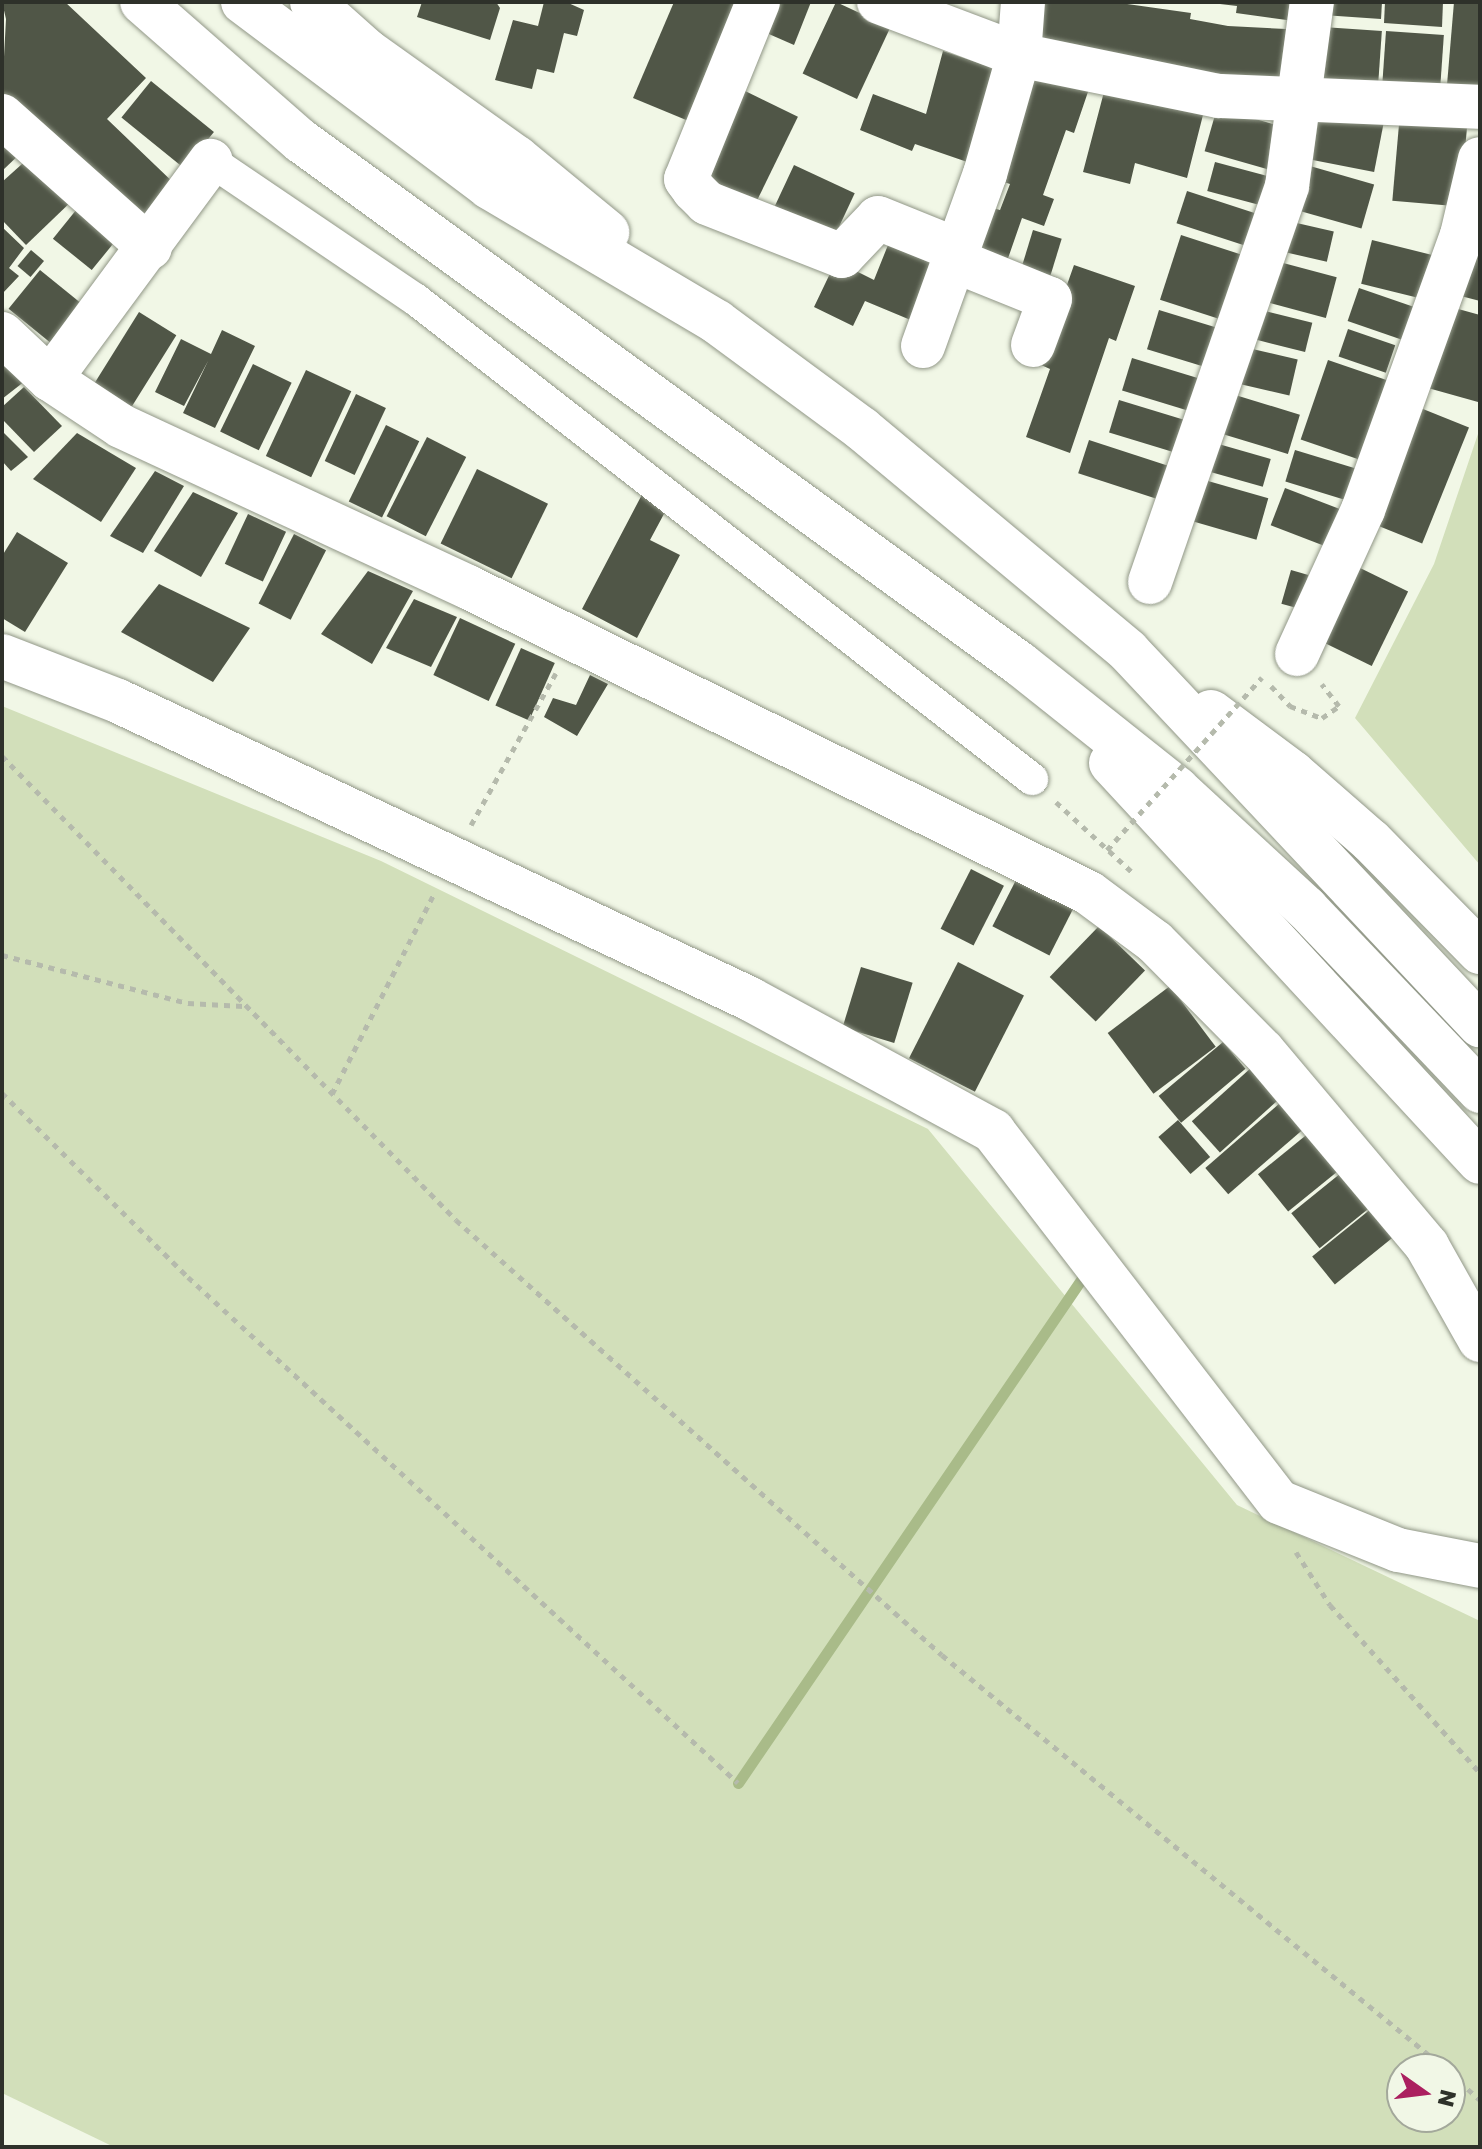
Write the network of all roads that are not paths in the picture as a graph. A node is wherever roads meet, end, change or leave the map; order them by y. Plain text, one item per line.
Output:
1 (142, 2) edge
2 (243, 2) edge
3 (312, 2) edge
4 (758, 2) edge
5 (879, 2) edge
6 (1023, 2) edge
7 (1312, 2) edge
8 (1019, 55) junction
9 (1302, 100) junction
10 (1480, 107) edge
11 (2, 116) edge
12 (1480, 159) edge
13 (211, 161) joint
14 (150, 248) junction
15 (958, 256) junction
16 (717, 322) junction
17 (2, 334) edge
18 (1033, 345) dead end
19 (923, 346) dead end
20 (50, 379) junction
21 (1150, 582) dead end
22 (1128, 651) junction
23 (2, 656) edge
24 (1020, 664) junction
25 (1280, 665) road end
26 (1032, 779) road end
27 (1480, 952) edge
28 (1480, 1025) edge
29 (1480, 1091) edge
30 (1480, 1162) edge
31 (1480, 1340) edge
32 (1480, 1566) edge

1 - 24 street
2 - 16 street
3 - 16 street
4 - 15 street
5 - 8 street
6 - 8 street
7 - 9 street
8 - 9 street
8 - 15 street
9 - 10 street
9 - 21 street
11 - 14 street
12 - 25 street
13 - 14 street
13 - 26 street
14 - 20 street
15 - 18 street
15 - 19 street
16 - 22 street
17 - 20 street
20 - 31 street
22 - 27 street
22 - 28 street
23 - 32 street
24 - 29 street
24 - 30 street

